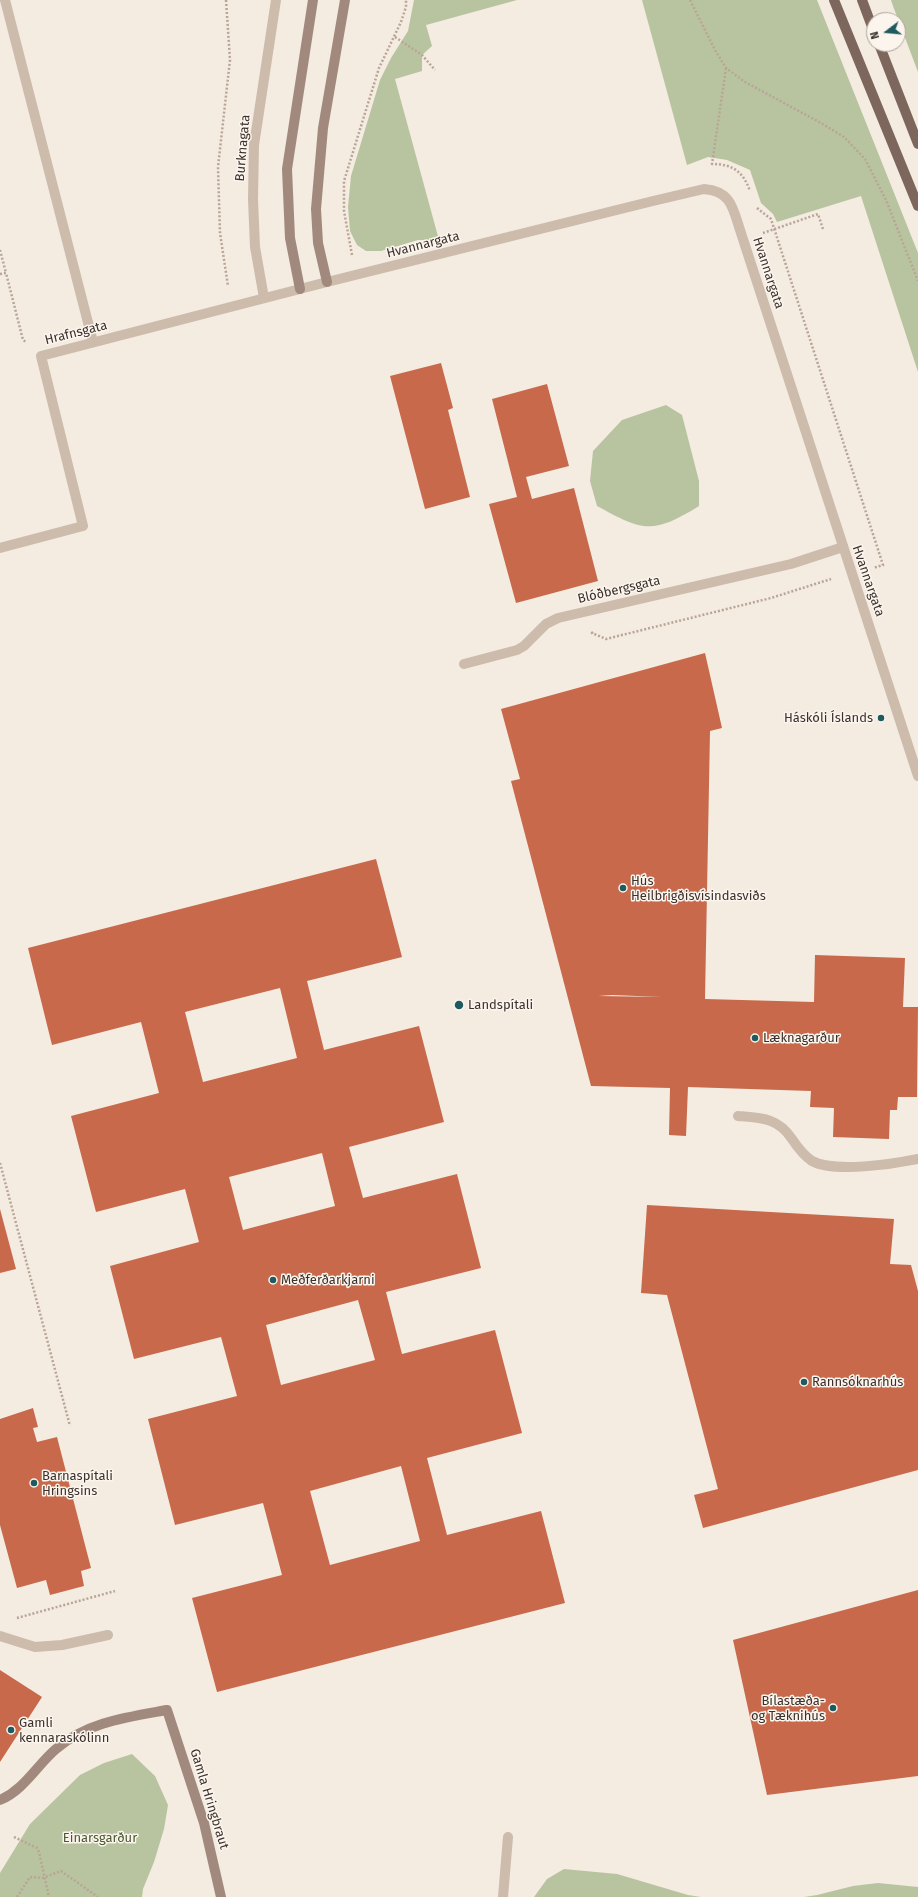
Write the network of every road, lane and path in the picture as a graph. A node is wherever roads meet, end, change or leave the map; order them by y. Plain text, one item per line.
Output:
1 (6, 0) edge
2 (226, 0) edge
3 (276, 0) edge
4 (313, 0) edge
5 (345, 0) edge
6 (406, 0) edge
7 (690, 0) edge
8 (834, 0) edge
9 (862, 0) edge
10 (866, 12) edge
11 (395, 37) junction
12 (882, 52) edge
13 (726, 68) junction
14 (435, 70) dead end
15 (918, 144) edge
16 (712, 164) dead end
17 (918, 206) edge
18 (774, 229) junction
19 (823, 229) dead end
20 (744, 239) junction
21 (0, 250) edge
22 (6, 273) junction
23 (0, 274) edge
24 (358, 274) junction
25 (918, 281) edge
26 (327, 282) junction
27 (300, 289) junction
28 (264, 298) junction
29 (233, 306) junction
30 (93, 342) junction
31 (41, 356) junction
32 (843, 547) junction
33 (0, 548) edge
34 (852, 573) junction
35 (594, 609) junction
36 (464, 664) dead end
37 (918, 776) edge
38 (738, 1116) dead end
39 (918, 1159) edge
40 (0, 1164) edge
41 (70, 1426) dead end
42 (115, 1591) dead end
43 (15, 1619) dead end
44 (108, 1635) dead end
45 (0, 1636) edge
46 (0, 1800) edge
47 (14, 1837) dead end
48 (508, 1837) dead end
49 (43, 1878) junction
50 (17, 1897) edge
51 (49, 1897) edge
52 (98, 1897) edge
53 (221, 1897) edge
54 (503, 1897) edge

1 - 30 street
2 - 29 path
3 - 28 street, Burknagata
4 - 27 street
5 - 26 street
6 - 11 path
7 - 13 path
8 - 17 main road
9 - 10 main road
11 - 14 path
11 - 24 path
12 - 15 main road
13 - 16 path
13 - 25 path
18 - 19 path
18 - 20 path
18 - 34 path
20 - 24 street, Hvannargata
20 - 32 street, Hvannargata
21 - 22 path
22 - 23 path
22 - 31 path
24 - 26 street, Hvannargata
26 - 27 street, Hvannargata
27 - 28 street, Hrafnsgata
28 - 29 street, Hrafnsgata
29 - 30 street, Hrafnsgata
30 - 31 street, Hrafnsgata
31 - 33 street, Hrafnsgata
32 - 34 street, Hvannargata
32 - 35 street, Blóðbergsgata
34 - 35 path
34 - 37 street, Hvannargata
35 - 36 street, Blóðbergsgata
38 - 39 street
40 - 41 path
42 - 43 path
44 - 45 street
46 - 53 street, Gamla Hringbraut
47 - 49 path
48 - 54 street
49 - 50 path
49 - 51 path
49 - 52 path

